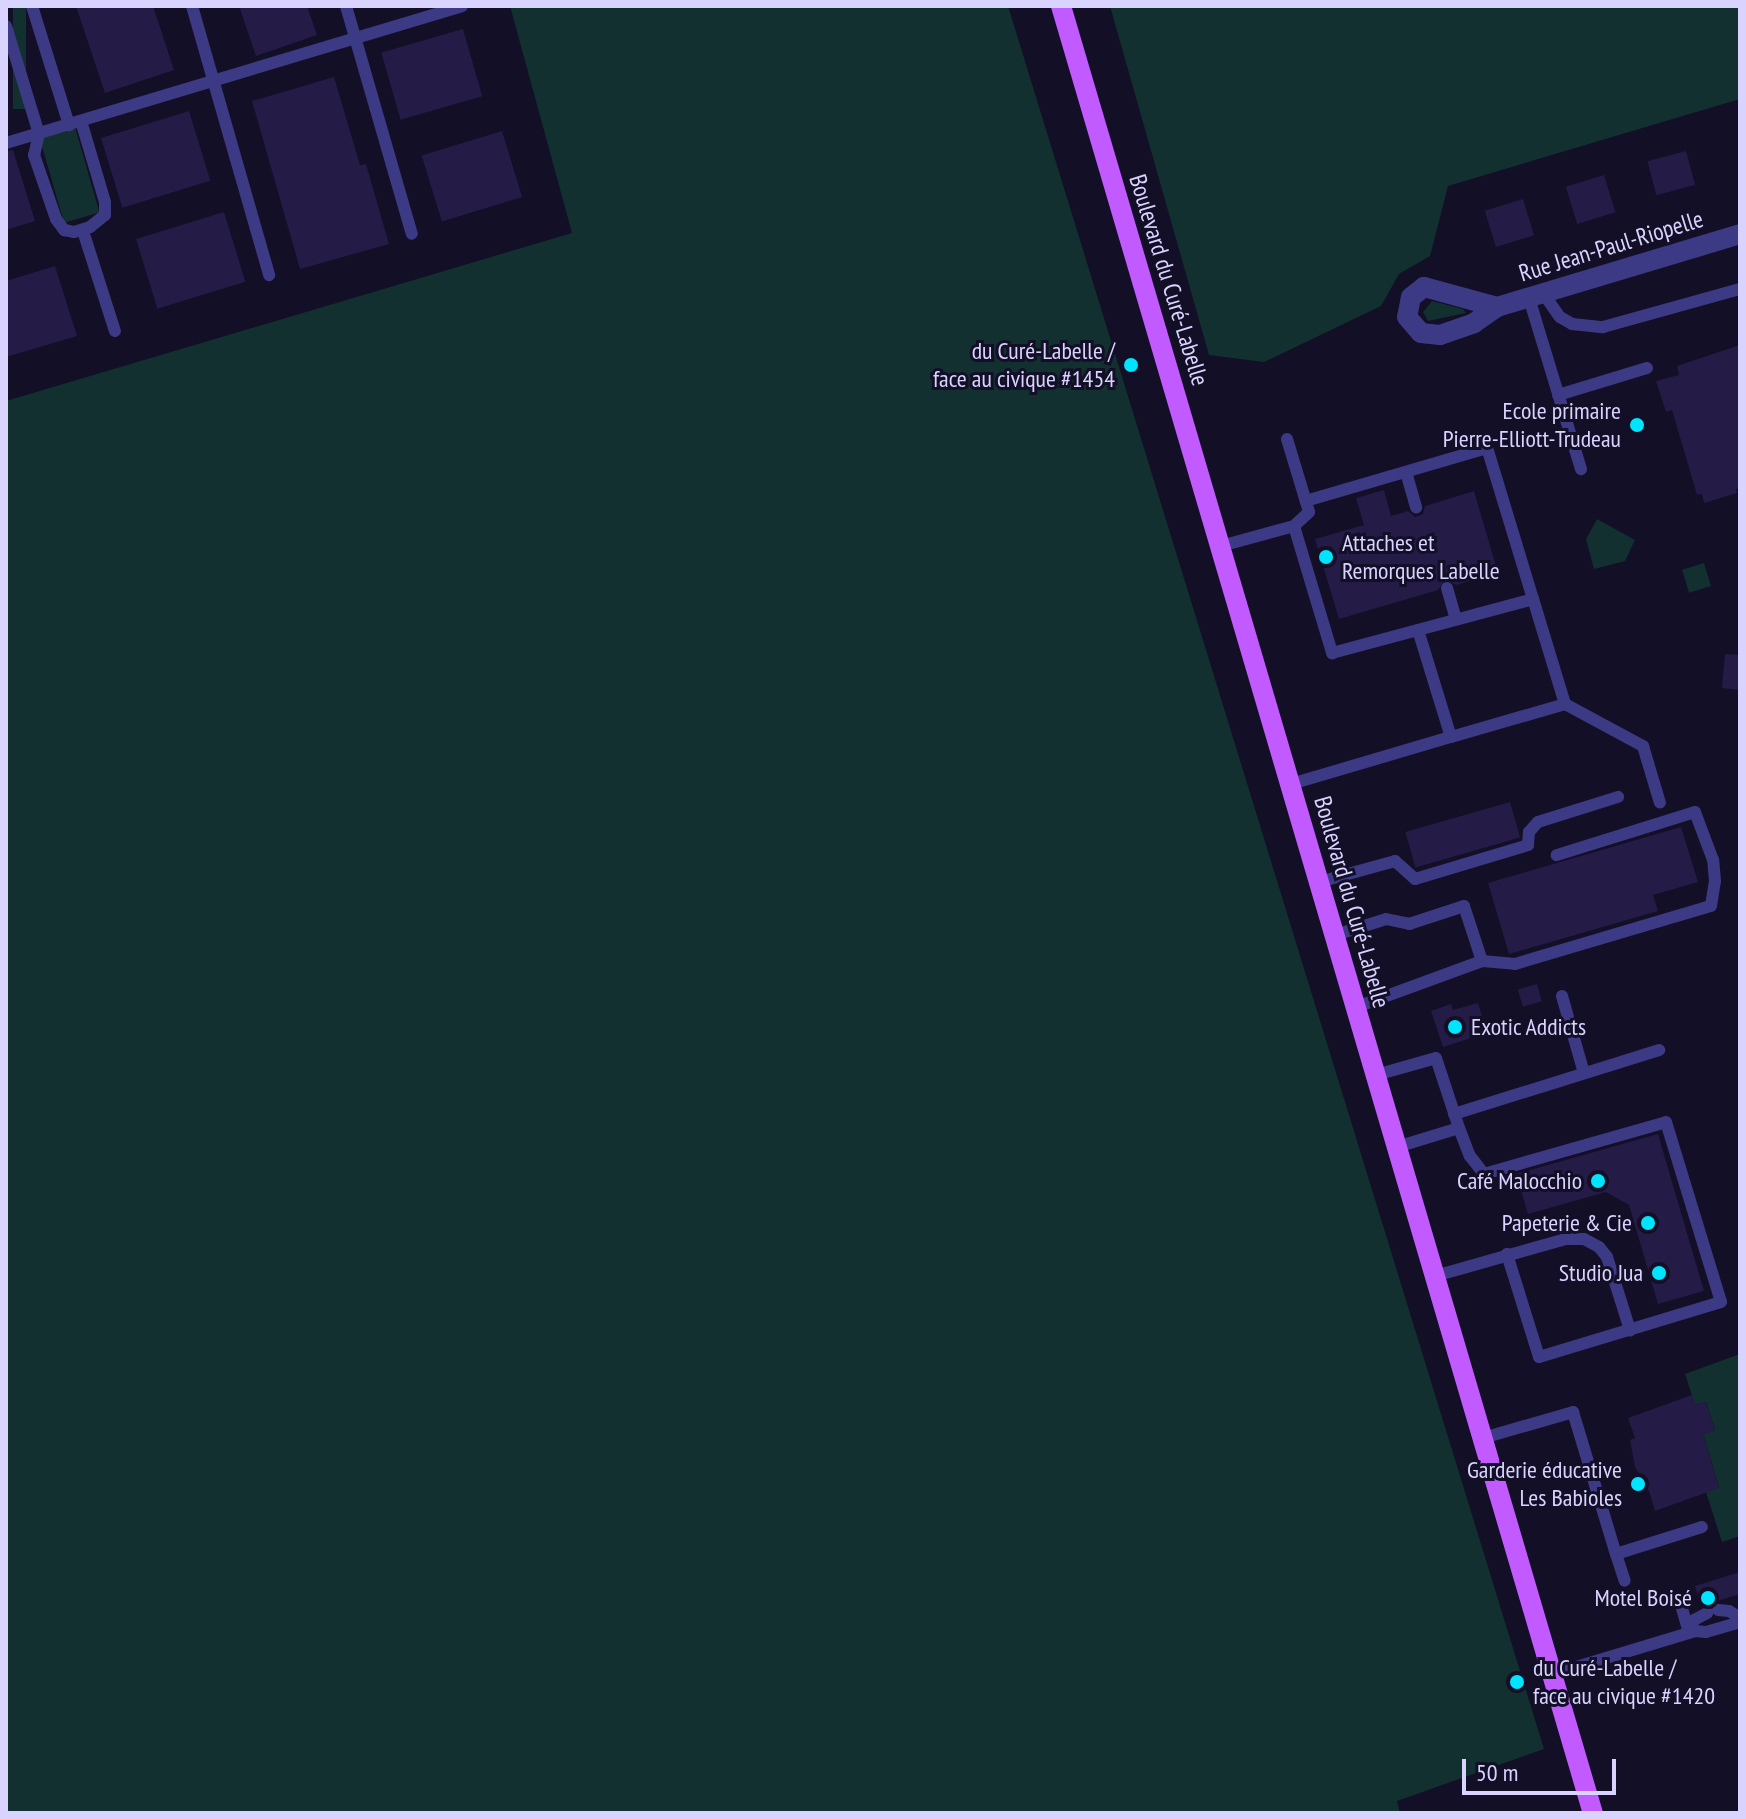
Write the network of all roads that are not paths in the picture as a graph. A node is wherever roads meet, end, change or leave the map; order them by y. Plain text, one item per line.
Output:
1 (32, 6) edge
2 (192, 6) edge
3 (346, 6) edge
4 (462, 6) edge
5 (1061, 6) edge
6 (6, 26) edge
7 (355, 38) junction
8 (214, 81) junction
9 (75, 123) junction
10 (39, 134) junction
11 (6, 143) edge
12 (83, 231) junction
13 (412, 234) dead end
14 (1740, 234) edge
15 (269, 275) dead end
16 (1740, 289) edge
17 (1536, 296) junction
18 (1497, 307) dead end
19 (115, 331) dead end
20 (1647, 368) dead end
21 (1558, 395) junction
22 (1287, 439) dead end
23 (1581, 469) dead end
24 (1406, 472) junction
25 (1306, 501) junction
26 (1416, 508) dead end
27 (1294, 526) junction
28 (1221, 546) junction
29 (1447, 588) dead end
30 (1533, 599) junction
31 (1456, 619) junction
32 (1418, 630) junction
33 (1565, 704) junction
34 (1451, 737) junction
35 (1291, 784) junction
36 (1618, 797) dead end
37 (1660, 803) dead end
38 (1557, 855) dead end
39 (1319, 882) junction
40 (1335, 935) junction
41 (1482, 961) junction
42 (1562, 996) dead end
43 (1356, 1007) junction
44 (1659, 1050) dead end
45 (1584, 1073) junction
46 (1376, 1075) junction
47 (1454, 1114) junction
48 (1459, 1128) junction
49 (1397, 1147) junction
50 (1507, 1254) junction
51 (1435, 1276) junction
52 (1630, 1330) junction
53 (1483, 1438) junction
54 (1702, 1527) dead end
55 (1616, 1554) junction
56 (1625, 1581) dead end
57 (1679, 1598) dead end
58 (1740, 1620) edge
59 (1689, 1632) junction
60 (1553, 1674) junction
61 (1593, 1813) edge

1 - 9 lane
2 - 8 lane
3 - 7 lane
4 - 7 lane
5 - 28 main road, Boulevard du Curé-Labelle
6 - 10 lane
7 - 8 lane
7 - 13 lane
8 - 9 lane
8 - 15 lane
9 - 10 lane
9 - 12 lane
10 - 11 lane
10 - 12 lane
12 - 19 lane
14 - 17 street, Rue Jean-Paul-Riopelle
16 - 17 lane
17 - 18 street, Rue Jean-Paul-Riopelle
17 - 21 lane
20 - 21 lane
21 - 23 lane
22 - 25 lane
24 - 25 lane
24 - 26 lane
24 - 30 lane
25 - 27 lane
27 - 28 lane
27 - 32 lane
28 - 35 main road, Boulevard du Curé-Labelle
29 - 31 lane
30 - 31 lane
30 - 33 lane
31 - 32 lane
32 - 34 lane
33 - 34 lane
33 - 37 lane
34 - 35 lane
35 - 39 main road, Boulevard du Curé-Labelle
36 - 39 lane
38 - 41 lane
39 - 40 main road, Boulevard du Curé-Labelle
40 - 41 lane
40 - 43 main road, Boulevard du Curé-Labelle
41 - 43 lane
42 - 45 lane
43 - 46 main road, Boulevard du Curé-Labelle
44 - 45 lane
45 - 47 lane
46 - 47 lane
46 - 49 main road, Boulevard du Curé-Labelle
47 - 48 lane
48 - 49 lane
48 - 52 lane
49 - 51 main road, Boulevard du Curé-Labelle
50 - 51 lane
50 - 52 lane
50 - 52 lane
51 - 53 main road, Boulevard du Curé-Labelle
53 - 55 lane
53 - 60 main road, Boulevard du Curé-Labelle
54 - 55 lane
55 - 56 lane
57 - 59 lane
58 - 59 lane
58 - 59 lane
59 - 60 lane
60 - 61 main road, Boulevard du Curé-Labelle

